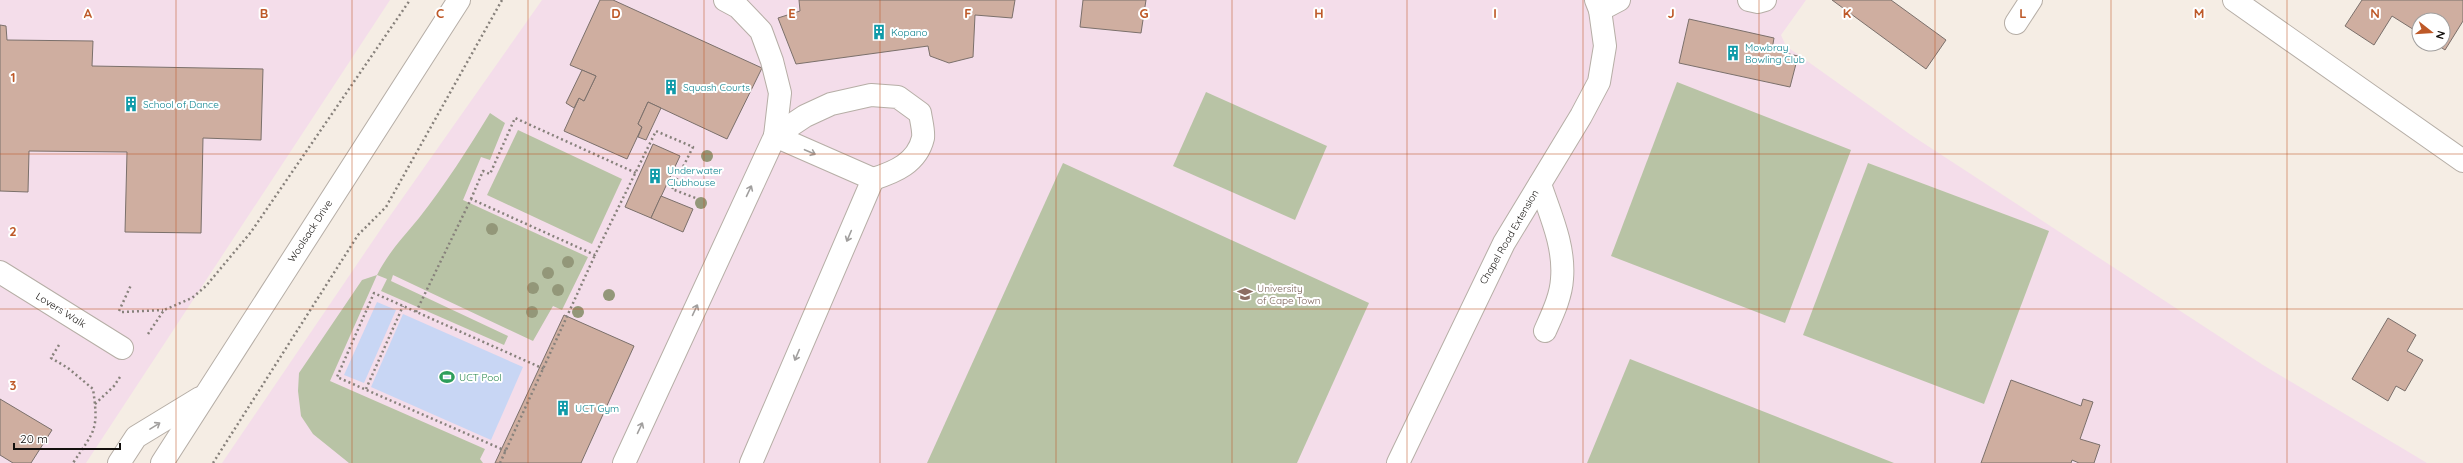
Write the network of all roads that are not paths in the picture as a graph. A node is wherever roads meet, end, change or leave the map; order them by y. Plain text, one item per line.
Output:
1 (459, 0) edge
2 (725, 0) edge
3 (1749, 0) edge
4 (1765, 0) edge
5 (2031, 0) edge
6 (2234, 0) edge
7 (1605, 3) edge
8 (2016, 23) dead end
9 (775, 136) junction
10 (2463, 161) edge
11 (873, 179) junction
12 (1540, 184) junction
13 (0, 272) edge
14 (1545, 331) dead end
15 (122, 348) dead end
16 (204, 395) junction
17 (119, 463) edge
18 (162, 463) edge
19 (172, 463) edge
20 (624, 463) edge
21 (751, 463) edge
22 (1398, 463) edge

1 - 16 main road, Woolsack Drive
2 - 9 main road
3 - 4 main road
5 - 8 main road
6 - 10 main road
7 - 12 main road, Chapel Road Extension
9 -> 11 main road
9 - 11 main road
20 -> 9 main road
11 -> 21 main road
12 - 14 main road
12 - 22 main road, Chapel Road Extension
13 - 15 main road, Lovers Walk
17 -> 16 main road
16 - 18 main road, Woolsack Drive
16 - 19 main road

